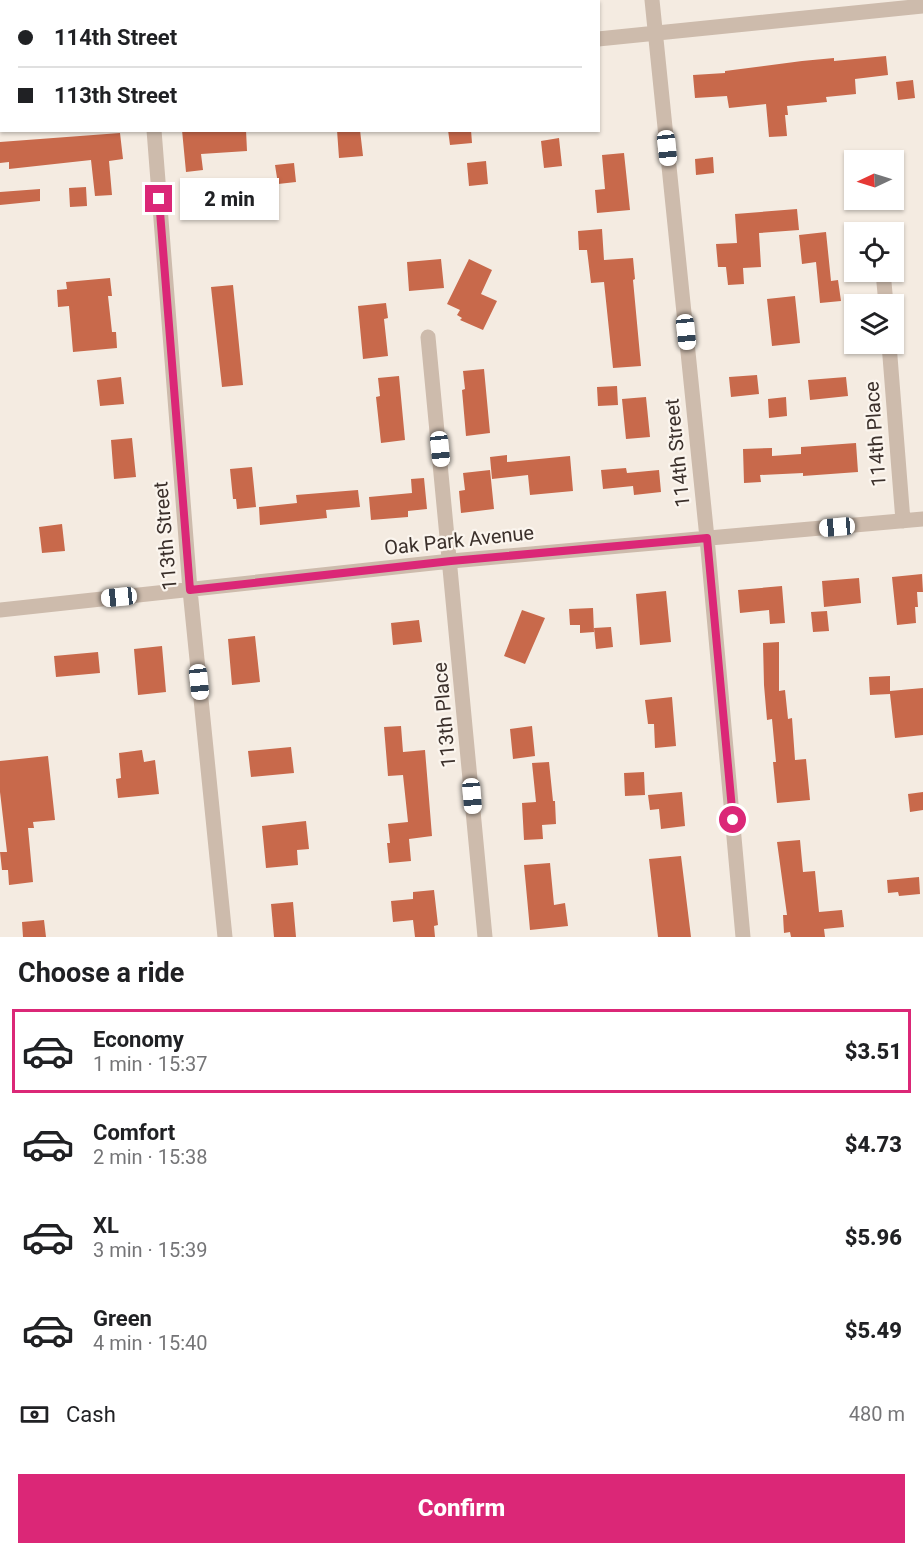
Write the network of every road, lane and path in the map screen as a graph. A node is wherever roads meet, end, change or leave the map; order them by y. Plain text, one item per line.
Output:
1 (652, 0) edge
2 (923, 6) edge
3 (655, 34) junction
4 (600, 39) edge
5 (154, 132) edge
6 (428, 337) dead end
7 (890, 354) edge
8 (923, 519) edge
9 (903, 521) junction
10 (707, 538) junction
11 (451, 561) junction
12 (190, 590) junction
13 (0, 610) edge
14 (225, 937) edge
15 (485, 937) edge
16 (743, 937) edge

1 - 3 street, 114th Street
2 - 3 street
3 - 4 street
3 - 10 street, 114th Street
5 - 12 street, 113th Street
6 - 11 street, 113th Place
7 - 9 street, 114th Place
8 - 9 street, Oak Park Avenue
9 - 10 street, Oak Park Avenue
10 - 11 street, Oak Park Avenue
10 - 16 street, 114th Street
11 - 12 street, Oak Park Avenue
11 - 15 street, 113th Place
12 - 13 street, Oak Park Avenue
12 - 14 street, 113th Street

